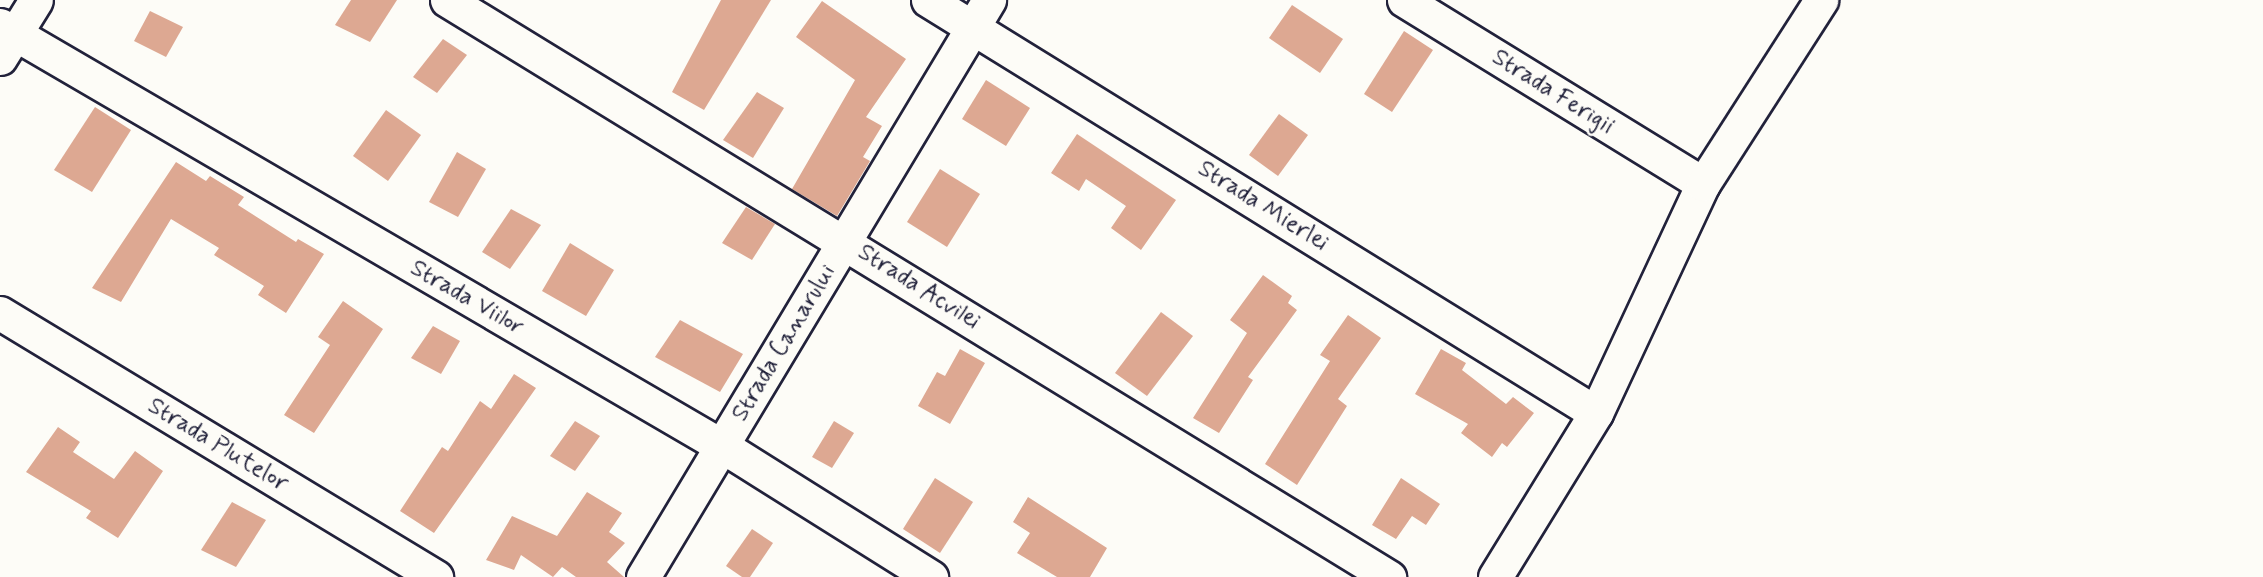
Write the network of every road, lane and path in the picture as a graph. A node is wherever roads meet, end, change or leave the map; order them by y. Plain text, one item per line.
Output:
1 (36, 0) edge
2 (447, 0) edge
3 (928, 0) edge
4 (1404, 0) edge
5 (1821, 0) edge
6 (981, 13) edge
7 (5, 39) edge
8 (1703, 184) junction
9 (844, 241) junction
10 (0, 313) edge
11 (1596, 413) junction
12 (722, 446) junction
13 (436, 577) edge
14 (643, 577) edge
15 (931, 577) edge
16 (1389, 577) edge
17 (1494, 577) edge

1 - 7 street
2 - 9 street, Strada Acvilei
3 - 6 street, Strada Mierlei
4 - 8 street, Strada Ferigii
5 - 8 street
6 - 9 street, Strada Canarului
6 - 11 street, Strada Mierlei
7 - 12 street, Strada Viilor
8 - 11 street
9 - 12 street, Strada Canarului
9 - 16 street, Strada Acvilei
10 - 13 street, Strada Plutelor
11 - 17 street
12 - 14 street, Strada Canarului
12 - 15 street, Strada Viilor

